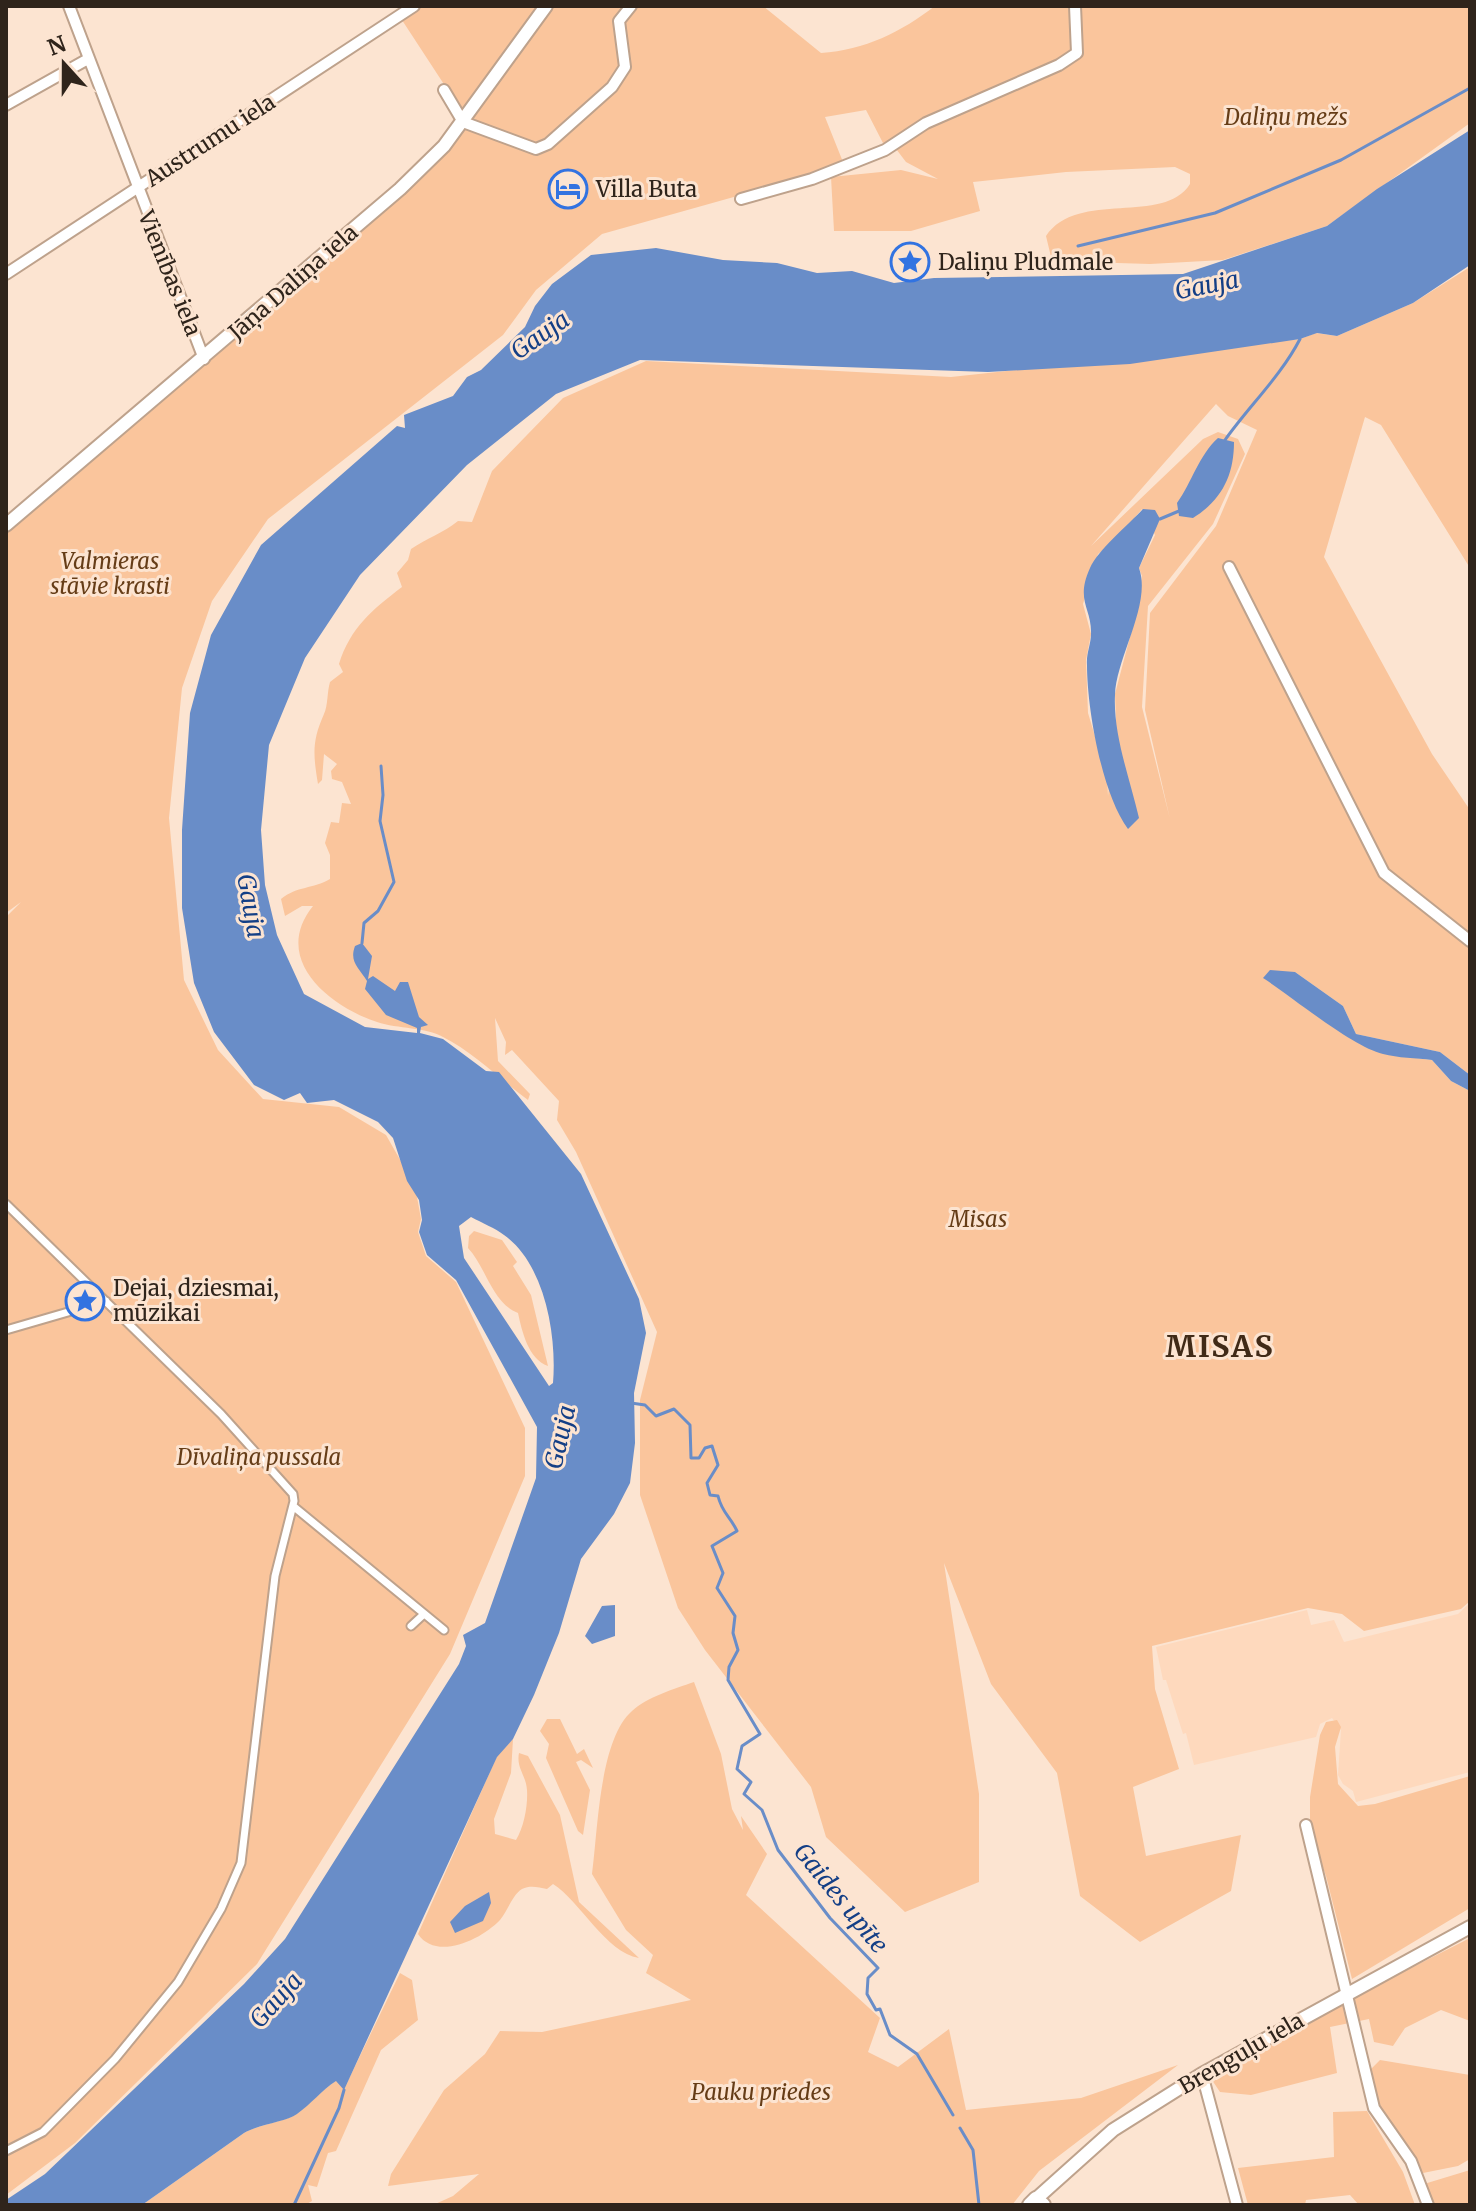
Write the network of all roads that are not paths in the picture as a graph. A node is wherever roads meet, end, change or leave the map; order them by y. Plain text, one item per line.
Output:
1 (69, 6) edge
2 (394, 6) edge
3 (414, 6) edge
4 (546, 6) edge
5 (631, 6) edge
6 (1075, 6) edge
7 (397, 19) junction
8 (88, 59) junction
9 (444, 90) dead end
10 (6, 105) edge
11 (463, 122) junction
12 (136, 188) junction
13 (741, 199) dead end
14 (6, 274) edge
15 (204, 359) junction
16 (8, 518) edge
17 (1229, 567) dead end
18 (1470, 941) edge
19 (6, 1204) edge
20 (94, 1290) junction
21 (106, 1301) junction
22 (72, 1311) junction
23 (6, 1330) edge
24 (293, 1506) junction
25 (424, 1614) junction
26 (411, 1626) dead end
27 (444, 1630) dead end
28 (1306, 1825) dead end
29 (1470, 1927) edge
30 (1349, 1993) junction
31 (1202, 2074) junction
32 (6, 2151) edge
33 (1036, 2203) edge
34 (1237, 2205) edge
35 (1428, 2205) edge

1 - 8 street, Vienības iela
2 - 7 street
3 - 7 street, Austrumu iela
4 - 11 street, Jāņa Daliņa iela
5 - 11 street
6 - 13 street
7 - 12 street, Austrumu iela
8 - 10 street
8 - 12 street, Vienības iela
9 - 11 street
11 - 15 street, Jāņa Daliņa iela
12 - 14 street, Austrumu iela
12 - 15 street, Vienības iela
15 - 16 street, Jāņa Daliņa iela
17 - 18 street
19 - 20 street
20 - 21 street
20 - 22 street
21 - 22 street
21 - 24 street
22 - 23 street
24 - 25 street
24 - 32 street
25 - 26 street
25 - 27 street
28 - 30 street
29 - 30 street, Brenguļu iela
30 - 31 street, Brenguļu iela
30 - 35 street
31 - 33 street, Brenguļu iela
31 - 34 street

